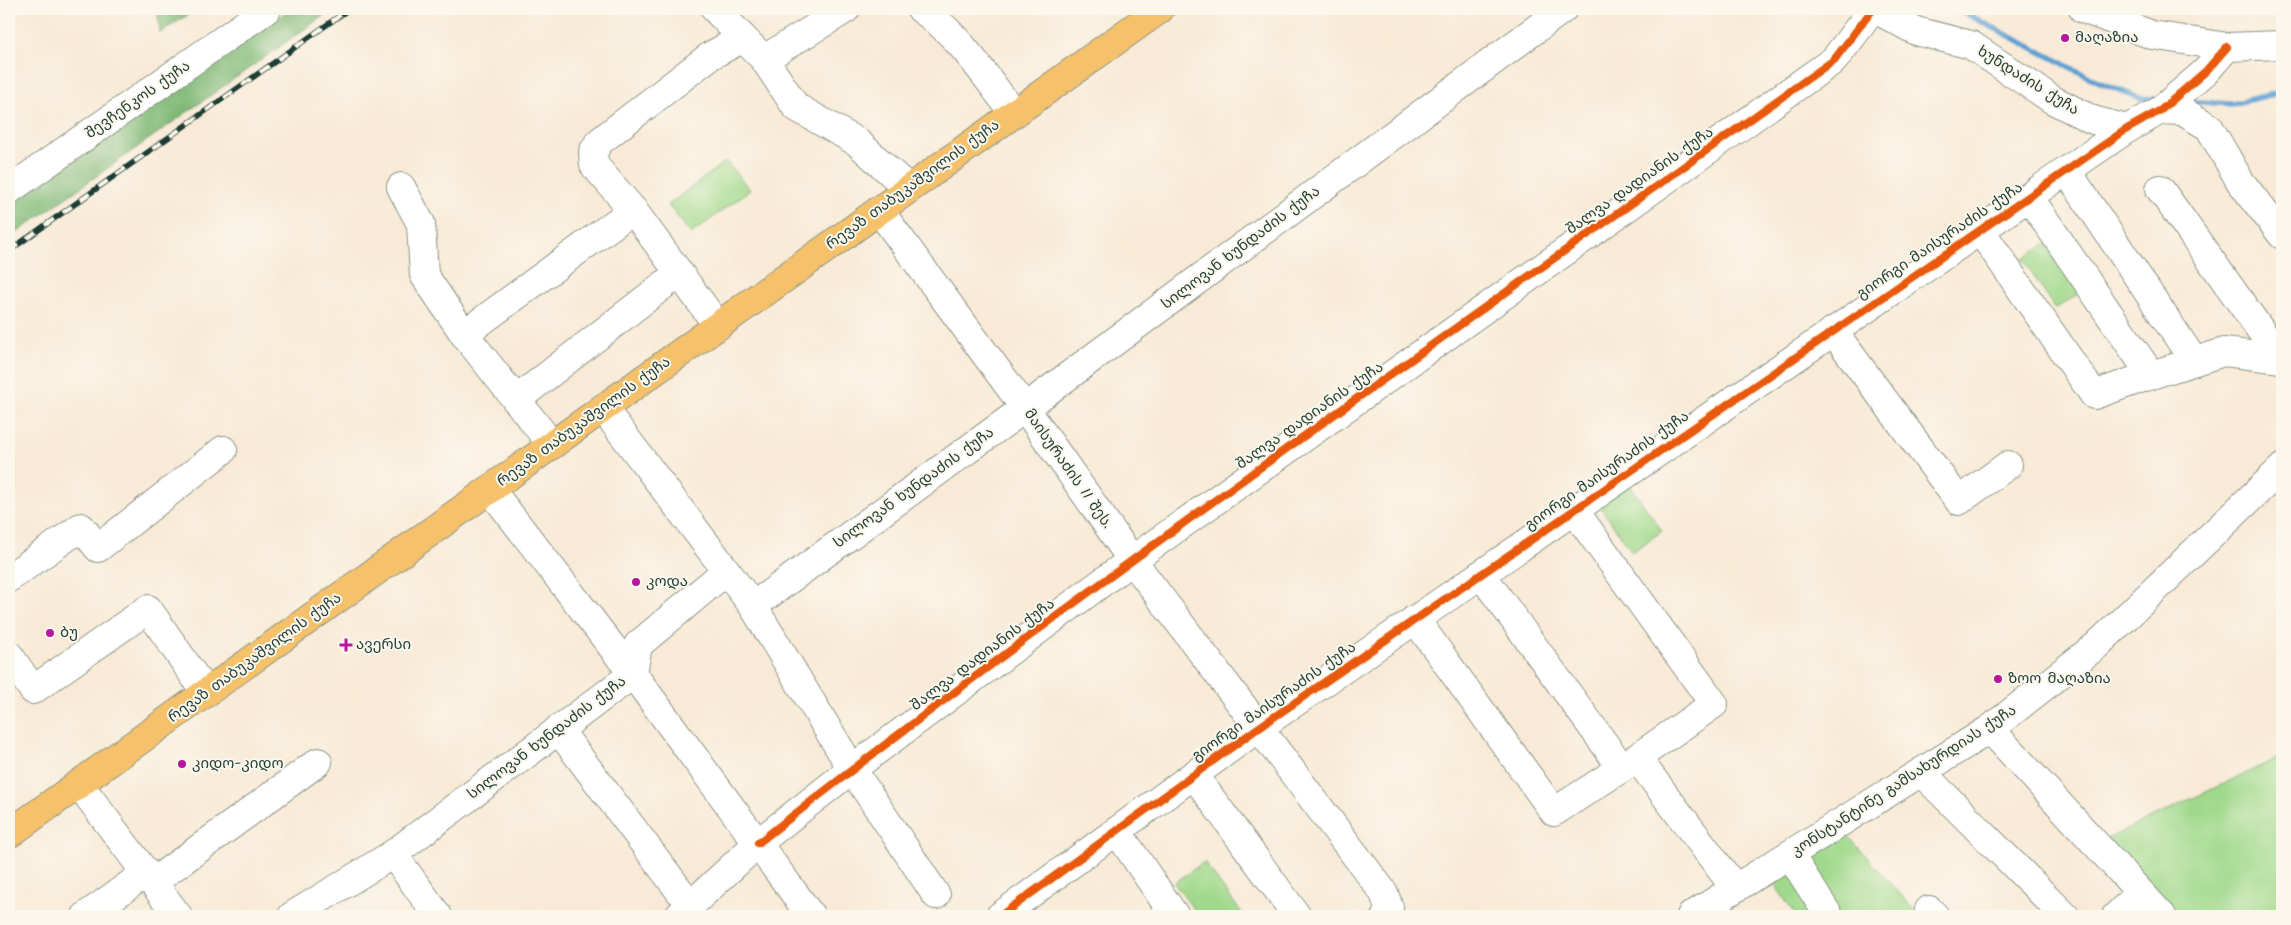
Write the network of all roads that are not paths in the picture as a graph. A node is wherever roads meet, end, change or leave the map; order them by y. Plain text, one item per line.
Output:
1 (267, 9) edge
2 (715, 9) edge
3 (846, 9) edge
4 (921, 9) edge
5 (1160, 9) edge
6 (1563, 9) edge
7 (1874, 9) edge
8 (2083, 9) edge
9 (743, 38) junction
10 (2282, 45) edge
11 (2227, 47) junction
12 (764, 59) junction
13 (2161, 110) junction
14 (1014, 113) junction
15 (2127, 129) junction
16 (2067, 171) junction
17 (401, 187) dead end
18 (909, 189) junction
19 (2160, 189) dead end
20 (9, 190) edge
21 (2029, 197) junction
22 (633, 210) junction
23 (879, 210) junction
24 (1980, 230) junction
25 (2282, 235) edge
26 (679, 273) junction
27 (718, 326) junction
28 (1833, 331) junction
29 (464, 334) junction
30 (2282, 359) edge
31 (2194, 361) junction
32 (2151, 375) junction
33 (516, 400) junction
34 (603, 408) junction
35 (1025, 408) junction
36 (552, 445) junction
37 (223, 450) dead end
38 (2008, 465) dead end
39 (2282, 468) edge
40 (490, 489) junction
41 (1574, 510) junction
42 (1132, 560) junction
43 (726, 571) junction
44 (1481, 574) junction
45 (9, 578) edge
46 (753, 606) junction
47 (1415, 619) junction
48 (9, 656) edge
49 (633, 674) junction
50 (206, 693) junction
51 (1258, 728) junction
52 (558, 729) junction
53 (1990, 729) junction
54 (318, 762) dead end
55 (1629, 763) junction
56 (852, 769) junction
57 (1922, 772) junction
58 (1194, 775) junction
59 (80, 784) junction
60 (1117, 831) junction
61 (9, 834) edge
62 (758, 843) junction
63 (392, 854) junction
64 (1790, 855) junction
65 (149, 877) junction
66 (1735, 888) junction
67 (2140, 893) junction
68 (936, 895) dead end
69 (1027, 909) edge
70 (685, 911) edge
71 (1698, 914) edge
72 (86, 916) edge
73 (178, 916) edge
74 (292, 916) edge
75 (438, 916) edge
76 (811, 916) edge
77 (1000, 916) edge
78 (1175, 916) edge
79 (1297, 916) edge
80 (1386, 916) edge
81 (1829, 916) edge
82 (2064, 916) edge
83 (2116, 916) edge
84 (2162, 916) edge

1 - 20 street, შევჩენკოს ქუჩა
2 - 9 street
3 - 12 street
4 - 14 street
5 - 14 main road, რევაზ თაბუკაშვილის ქუჩა
6 - 35 street, სილოვან ხუნდაძის ქუჩა
7 - 15 street, ხუნდაძის ქუჩა
7 - 42 street, შალვა დადიანის ქუჩა
8 - 11 street
9 - 12 street
9 - 22 street
10 - 11 street
11 - 13 street, გიორგი მაისურაძის ქუჩა
12 - 18 street
13 - 15 street, გიორგი მაისურაძის ქუჩა
13 - 25 street
14 - 18 main road, რევაზ თაბუკაშვილის ქუჩა
15 - 16 street, გიორგი მაისურაძის ქუჩა
16 - 21 street, გიორგი მაისურაძის ქუჩა
16 - 31 street
17 - 29 street
18 - 23 main road, რევაზ თაბუკაშვილის ქუჩა
19 - 30 street
21 - 24 street, გიორგი მაისურაძის ქუჩა
21 - 32 street
22 - 26 street
22 - 29 street
23 - 27 main road, რევაზ თაბუკაშვილის ქუჩა
23 - 35 street, მაისურაძის II შეს.
24 - 28 street, გიორგი მაისურაძის ქუჩა
24 - 32 street
26 - 27 street
26 - 33 street
27 - 34 main road, რევაზ თაბუკაშვილის ქუჩა
28 - 38 street
28 - 41 street, გიორგი მაისურაძის ქუჩა
29 - 33 street
30 - 31 street
31 - 32 street
33 - 36 street
34 - 36 main road, რევაზ თაბუკაშვილის ქუჩა
34 - 43 street
35 - 42 street, მაისურაძის II შეს.
35 - 46 street, სილოვან ხუნდაძის ქუჩა
36 - 40 main road, რევაზ თაბუკაშვილის ქუჩა
37 - 45 street
39 - 53 street, კონსტანტინე გამსახურდიას ქუჩა
40 - 49 street
40 - 50 main road, რევაზ თაბუკაშვილის ქუჩა
41 - 44 street, გიორგი მაისურაძის ქუჩა
41 - 55 street
42 - 51 street, მაისურაძის II შეს.
42 - 56 street, შალვა დადიანის ქუჩა
43 - 46 street
43 - 49 street, სილოვან ხუნდაძის ქუჩა
44 - 47 street, გიორგი მაისურაძის ქუჩა
44 - 55 street
46 - 56 street
47 - 51 street, გიორგი მაისურაძის ქუჩა
47 - 55 street
48 - 50 street
49 - 52 street, სილოვან ხუნდაძის ქუჩა
49 - 62 street
50 - 59 main road, რევაზ თაბუკაშვილის ქუჩა
51 - 58 street, გიორგი მაისურაძის ქუჩა
51 - 80 street, მაისურაძის II შეს.
52 - 63 street, სილოვან ხუნდაძის ქუჩა
52 - 70 street
53 - 57 street, კონსტანტინე გამსახურდიას ქუჩა
53 - 67 street
54 - 65 street
55 - 66 street
56 - 62 street, შალვა დადიანის ქუჩა
56 - 68 street
57 - 64 street, კონსტანტინე გამსახურდიას ქუჩა
57 - 82 street
58 - 60 street, გიორგი მაისურაძის ქუჩა
58 - 79 street
59 - 61 main road, რევაზ თაბუკაშვილის ქუჩა
59 - 65 street
60 - 69 street, გიორგი მაისურაძის ქუჩა
60 - 78 street
62 - 70 street, შალვა დადიანის ქუჩა
62 - 76 street
63 - 74 street, სილოვან ხუნდაძის ქუჩა
63 - 75 street
64 - 66 street, კონსტანტინე გამსახურდიას ქუჩა
64 - 81 street
65 - 72 street
65 - 73 street
66 - 71 street, კონსტანტინე გამსახურდიას ქუჩა
67 - 83 street
67 - 84 street
69 - 77 street, გიორგი მაისურაძის ქუჩა

